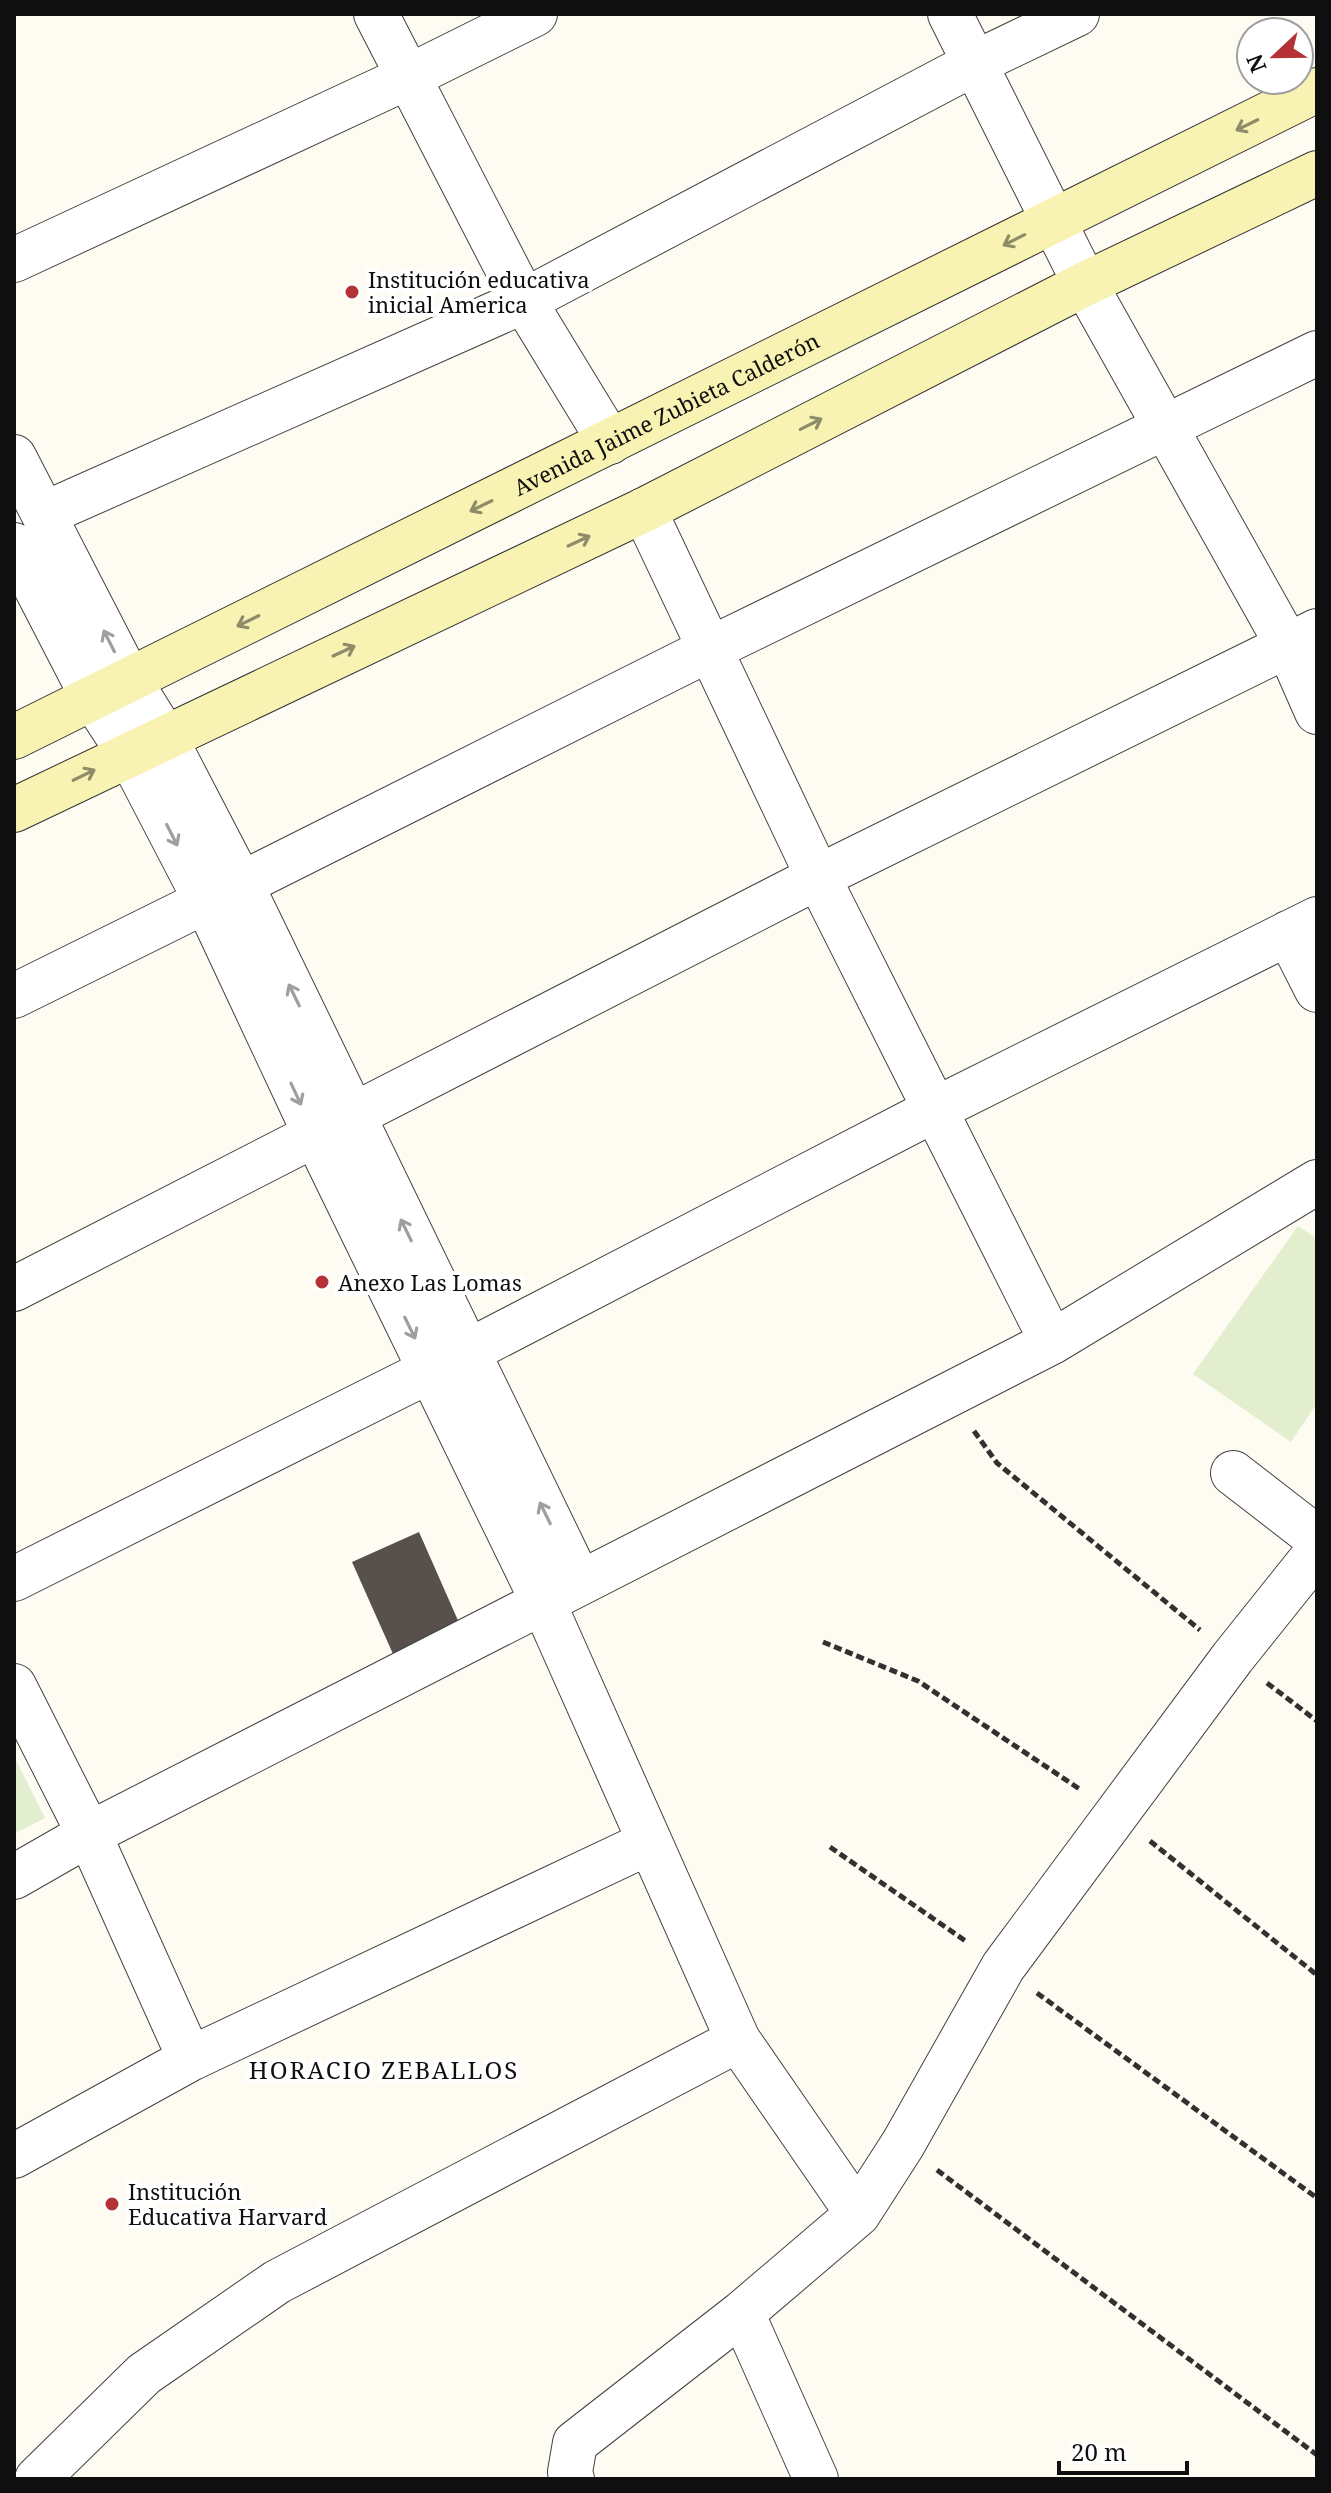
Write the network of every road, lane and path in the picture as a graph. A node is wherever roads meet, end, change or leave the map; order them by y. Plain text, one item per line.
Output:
1 (376, 14) edge
2 (535, 14) edge
3 (950, 14) edge
4 (1077, 14) edge
5 (975, 63) junction
6 (408, 77) junction
7 (1317, 90) edge
8 (1317, 173) edge
9 (1053, 221) junction
10 (14, 260) edge
11 (1085, 284) junction
12 (524, 301) junction
13 (1317, 353) edge
14 (1166, 425) junction
15 (610, 442) junction
16 (14, 457) edge
17 (644, 510) junction
18 (44, 514) junction
19 (14, 545) edge
20 (1303, 638) edge
21 (708, 650) junction
22 (111, 689) junction
23 (1317, 712) edge
24 (14, 737) edge
25 (146, 744) junction
26 (14, 810) edge
27 (818, 877) junction
28 (223, 893) junction
29 (1302, 926) edge
30 (1317, 990) edge
31 (14, 996) edge
32 (936, 1109) junction
33 (334, 1127) junction
34 (1317, 1182) edge
35 (14, 1289) edge
36 (1052, 1342) junction
37 (448, 1361) junction
38 (947, 1395) junction
39 (1233, 1473) dead end
40 (1317, 1538) edge
41 (1317, 1552) edge
42 (14, 1579) edge
43 (562, 1592) junction
44 (1233, 1657) junction
45 (14, 1686) edge
46 (1317, 1721) edge
47 (89, 1834) junction
48 (650, 1842) junction
49 (830, 1847) dead end
50 (14, 1877) edge
51 (1003, 1967) junction
52 (738, 2040) junction
53 (190, 2059) junction
54 (903, 2144) junction
55 (14, 2156) edge
56 (1317, 2198) edge
57 (858, 2214) junction
58 (742, 2313) junction
59 (1317, 2455) edge
60 (37, 2479) edge
61 (572, 2479) edge
62 (816, 2479) edge

1 - 6 street
2 - 6 street
3 - 5 street
4 - 5 street
5 - 9 street
5 - 12 street
6 - 10 street
6 - 12 street
7 -> 9 street, Avenida Jaime Zubieta Calderón
8 - 11 street
9 - 11 street
9 -> 15 street, Avenida Jaime Zubieta Calderón
11 - 14 street
17 -> 11 street
12 - 15 street
12 - 18 street
13 - 14 street
14 - 20 street
14 - 21 street
15 -> 22 street, Avenida Jaime Zubieta Calderón
16 - 18 street
17 - 21 street
25 -> 17 street
22 -> 18 street
19 - 22 street
20 - 23 street
20 - 27 street
21 - 27 street
21 - 28 street
22 - 24 street, Avenida Jaime Zubieta Calderón
22 - 25 street
26 -> 25 street
25 - 28 street
27 - 32 street
27 - 33 street
28 - 31 street
28 - 33 street
29 - 30 street
29 - 32 street
32 - 36 street
32 - 37 street
33 - 35 street
33 - 37 street
34 - 36 street
36 - 38 street
37 - 42 street
37 - 43 street
38 - 43 street
38 - 44 path
39 - 40 street
41 - 44 street
43 - 47 street
43 - 48 street
44 - 46 path
44 - 51 street
45 - 47 street
47 - 50 street
47 - 53 street
48 - 52 street
48 - 53 street
49 - 51 path
51 - 54 street
51 - 56 path
52 - 57 street
52 - 60 street
53 - 55 street
54 - 57 street
54 - 59 path
57 - 58 street
58 - 61 street
58 - 62 street

